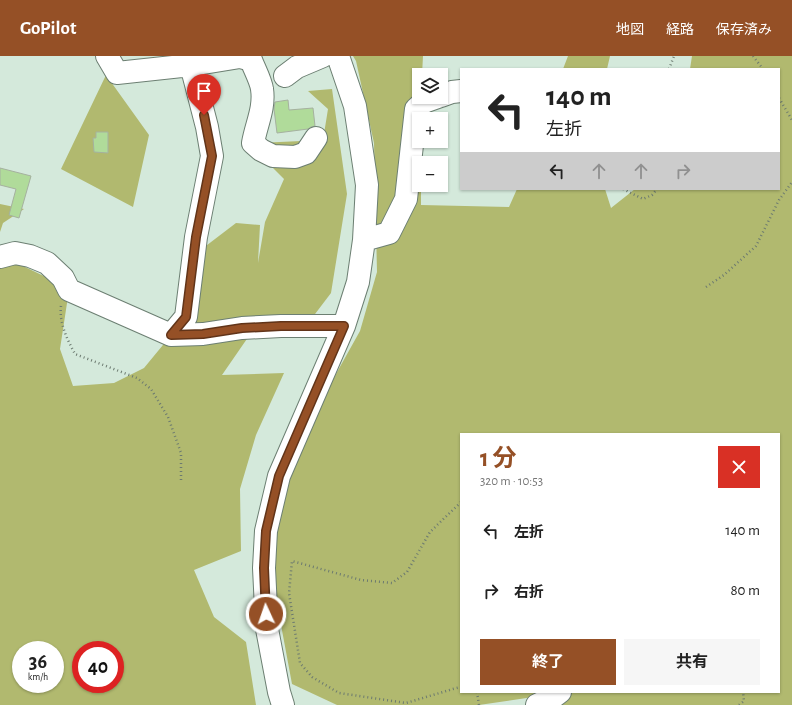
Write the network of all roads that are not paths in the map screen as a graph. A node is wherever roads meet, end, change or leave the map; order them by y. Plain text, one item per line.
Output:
1 (107, 56) edge
2 (323, 56) edge
3 (338, 56) edge
4 (191, 65) junction
5 (285, 76) dead end
6 (460, 91) edge
7 (448, 93) edge
8 (422, 104) edge
9 (316, 138) dead end
10 (364, 240) junction
11 (0, 257) edge
12 (344, 326) junction
13 (171, 335) junction
14 (559, 693) edge
15 (283, 705) edge
16 (537, 705) edge

1 - 4 street
2 - 5 street
3 - 10 street
4 - 9 street
4 - 13 street
6 - 7 street
8 - 10 street
10 - 12 street
11 - 13 street
12 - 13 street
12 - 15 street
14 - 16 street

